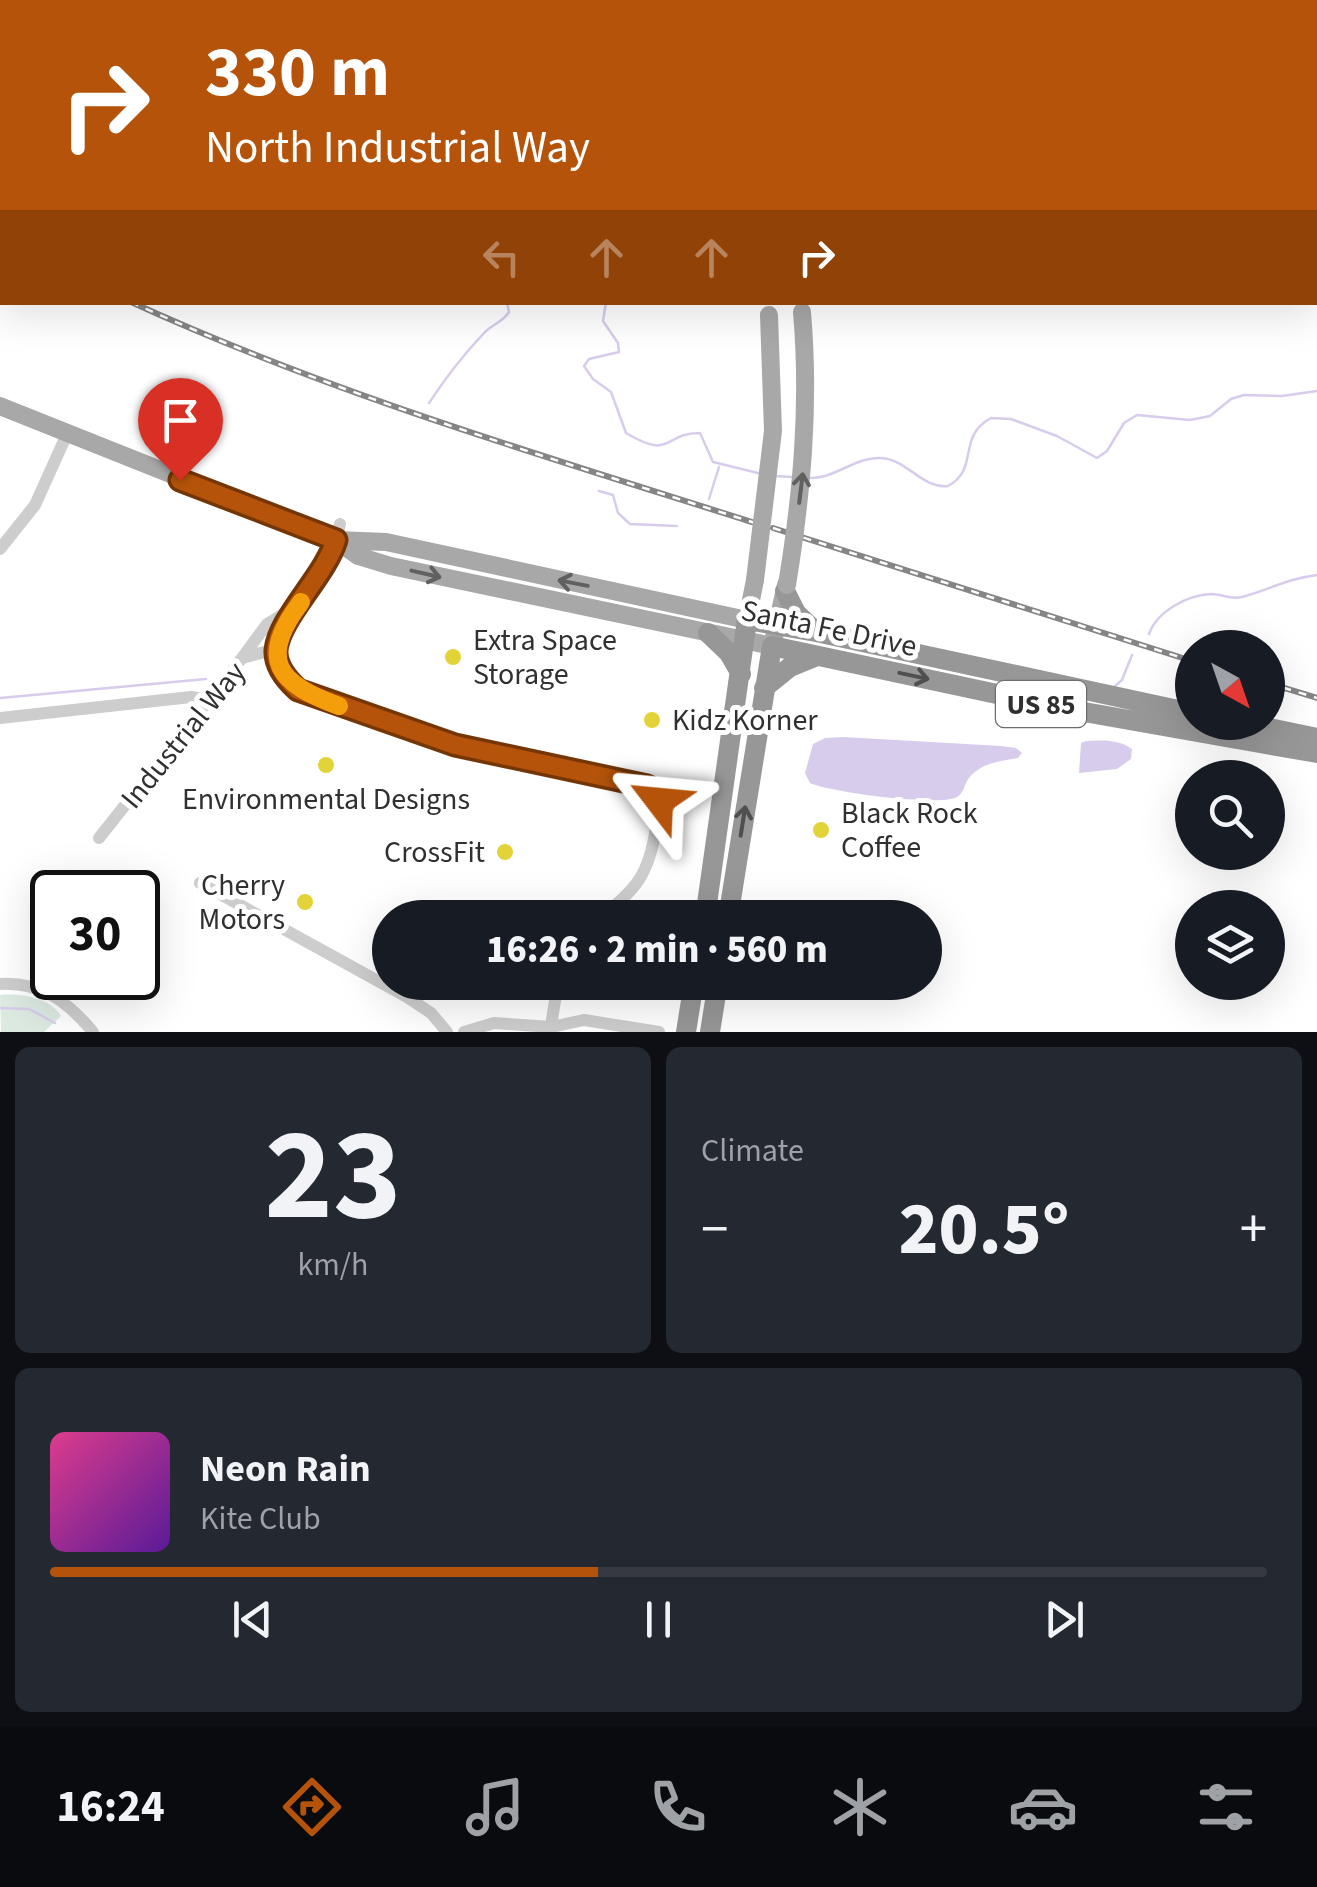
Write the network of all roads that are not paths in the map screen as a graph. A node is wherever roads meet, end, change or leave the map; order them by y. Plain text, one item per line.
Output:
1 (801, 307) edge
2 (768, 309) edge
3 (0, 406) edge
4 (67, 434) junction
5 (338, 532) junction
6 (0, 550) edge
7 (754, 584) junction
8 (786, 588) junction
9 (300, 604) junction
10 (710, 622) junction
11 (746, 630) junction
12 (816, 632) junction
13 (774, 636) junction
14 (276, 649) junction
15 (819, 655) junction
16 (242, 658) junction
17 (741, 674) junction
18 (764, 688) junction
19 (209, 700) junction
20 (1175, 709) edge
21 (0, 718) edge
22 (1285, 731) edge
23 (1317, 738) edge
24 (1317, 753) edge
25 (99, 838) dead end
26 (200, 883) dead end
27 (622, 900) edge
28 (708, 900) edge
29 (731, 900) edge
30 (0, 984) edge
31 (556, 1000) edge
32 (691, 1000) edge
33 (715, 1000) edge
34 (554, 1030) edge
35 (93, 1032) edge
36 (447, 1032) edge
37 (464, 1032) edge
38 (659, 1032) edge
39 (686, 1032) edge
40 (710, 1032) edge

8 -> 1 main road, bridge
2 - 7 main road, bridge
3 - 4 main road, Santa Fe Drive
4 - 5 main road, Santa Fe Drive
4 - 6 street
5 - 9 street
5 - 10 main road, Santa Fe Drive
7 - 10 main road
7 - 11 main road
8 - 12 highway
8 - 13 main road
9 - 14 street
9 - 16 street
10 - 11 main road, Santa Fe Drive
10 - 17 highway
11 - 13 highway, Santa Fe Drive / US 85
11 - 17 highway
12 - 13 highway, Santa Fe Drive / US 85
12 - 20 highway, Santa Fe Drive / US 85
13 - 15 highway, Santa Fe Drive
13 - 18 highway
14 - 16 street, Industrial Way
14 - 27 street
15 - 18 highway
15 -> 24 highway, Santa Fe Drive / US 85
16 - 19 street, Industrial Way
17 - 28 highway
29 -> 18 highway
19 - 21 street
19 - 25 street, Industrial Way
22 - 23 highway
26 - 36 street
30 - 35 street
31 - 34 street
32 - 39 highway
33 - 40 highway
34 - 37 street
34 - 38 street

